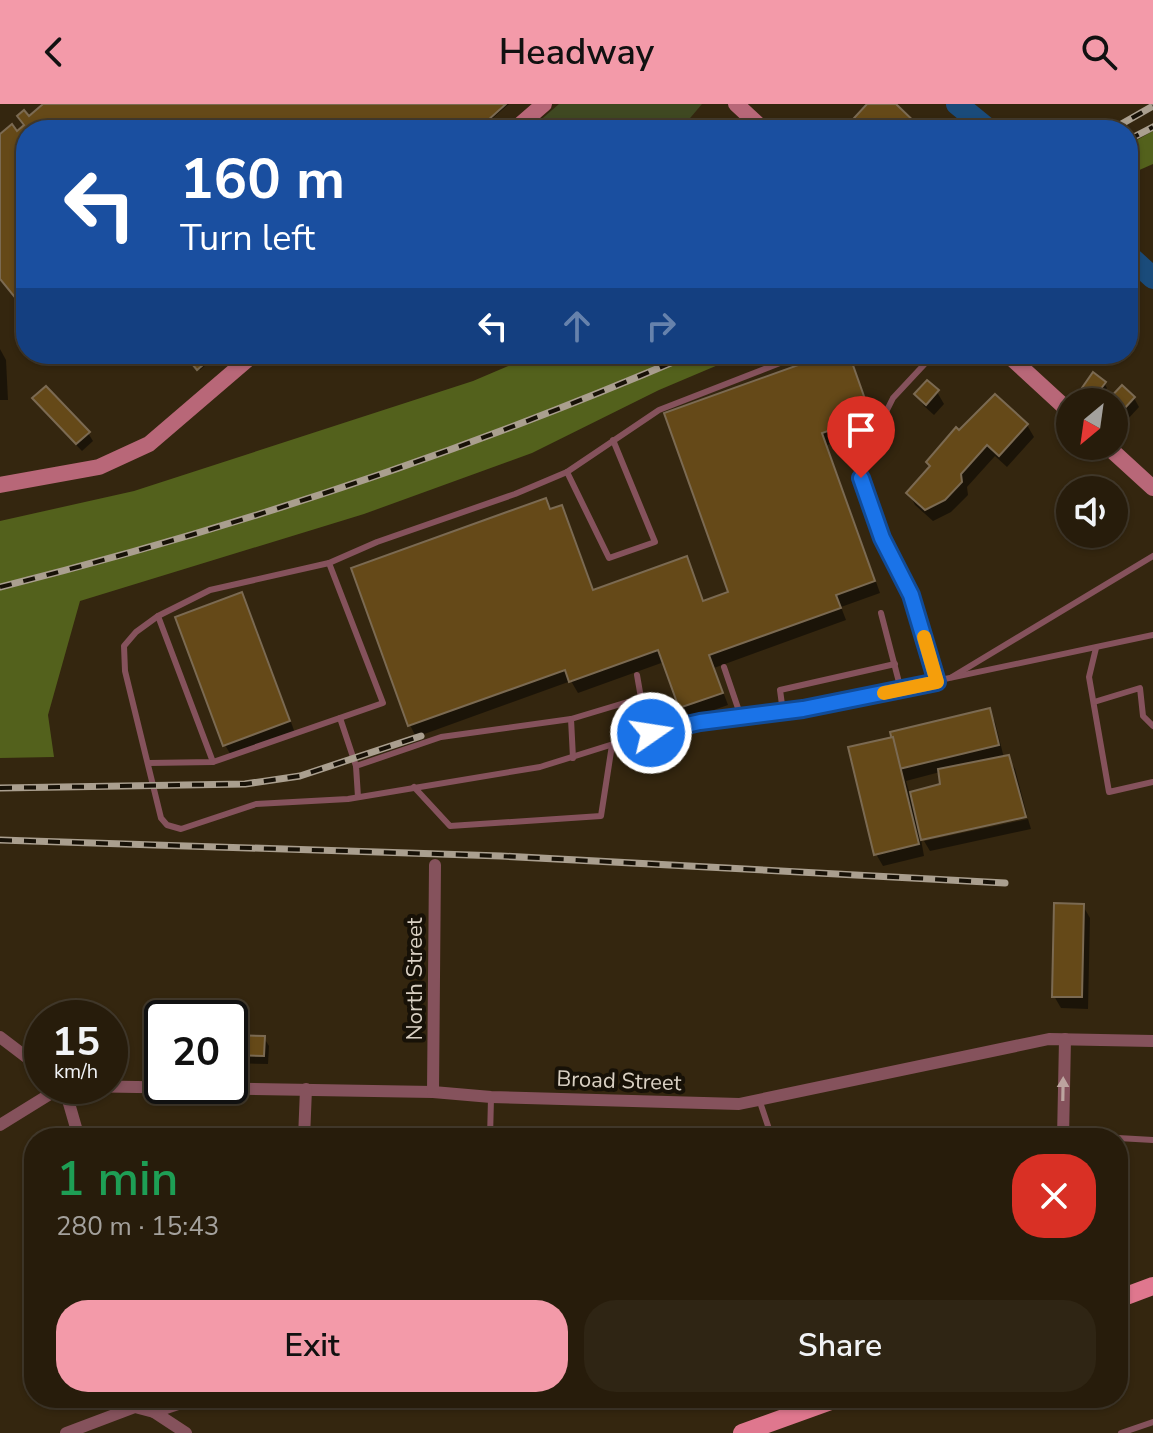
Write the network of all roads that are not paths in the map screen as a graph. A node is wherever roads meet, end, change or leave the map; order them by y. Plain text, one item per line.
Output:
1 (544, 104) edge
2 (736, 104) edge
3 (526, 120) edge
4 (753, 120) edge
5 (242, 364) edge
6 (777, 364) edge
7 (925, 364) edge
8 (1018, 364) edge
9 (1056, 399) edge
10 (613, 440) junction
11 (1122, 460) edge
12 (567, 472) junction
13 (0, 485) edge
14 (1153, 488) edge
15 (1153, 556) edge
16 (329, 563) junction
17 (881, 613) dead end
18 (158, 616) junction
19 (1153, 635) edge
20 (1096, 648) junction
21 (895, 664) junction
22 (724, 667) dead end
23 (637, 675) dead end
24 (946, 680) junction
25 (937, 682) junction
26 (901, 690) junction
27 (641, 698) junction
28 (1094, 702) junction
29 (783, 712) junction
30 (741, 717) junction
31 (340, 718) junction
32 (571, 719) junction
33 (1153, 726) edge
34 (651, 733) junction
35 (612, 745) junction
36 (573, 758) junction
37 (213, 762) junction
38 (149, 763) junction
39 (356, 766) junction
40 (1153, 782) edge
41 (413, 787) junction
42 (358, 797) junction
43 (435, 865) dead end
44 (0, 1037) edge
45 (1065, 1039) junction
46 (1153, 1041) edge
47 (24, 1055) edge
48 (128, 1087) edge
49 (306, 1089) junction
50 (433, 1092) junction
51 (491, 1097) junction
52 (759, 1099) junction
53 (34, 1104) edge
54 (69, 1104) edge
55 (0, 1125) edge
56 (76, 1128) edge
57 (304, 1128) edge
58 (490, 1128) edge
59 (769, 1128) edge
60 (1060, 1128) edge
61 (1128, 1139) edge
62 (1153, 1140) edge
63 (1153, 1286) edge
64 (1128, 1293) edge
65 (118, 1408) edge
66 (145, 1408) edge
67 (166, 1408) edge
68 (811, 1408) edge
69 (154, 1412) junction
70 (1153, 1422) edge
71 (66, 1433) edge
72 (186, 1433) edge
73 (742, 1433) edge
74 (1121, 1433) edge

1 - 3 street
2 - 4 street
5 - 13 street
6 - 10 lane
7 - 25 lane
8 - 9 street
10 - 12 lane
10 - 12 lane
11 - 14 street
12 - 16 lane
15 - 24 lane
16 - 18 lane
16 - 31 lane
17 - 21 lane
18 - 37 lane
18 - 38 lane
19 - 20 lane
20 - 24 lane
20 - 28 lane
21 - 26 lane
21 - 29 lane
22 - 30 lane
23 - 27 lane
24 - 25 lane
25 - 26 lane
26 - 29 lane
27 - 32 lane
27 - 34 lane
28 - 33 lane
28 - 40 lane
29 - 30 lane
30 - 34 lane
31 - 37 lane
31 - 39 lane
32 - 36 lane
32 - 39 lane
34 - 35 lane
35 - 36 lane
35 - 41 lane
36 - 41 lane
37 - 38 lane
38 - 42 lane
39 - 42 lane
41 - 42 lane
43 - 50 street, North Street
44 - 47 street
45 - 46 street, Broad Street
45 - 52 street, Broad Street
60 -> 45 street
48 - 49 street, Broad Street
49 - 50 street, Broad Street
49 - 57 street
50 - 51 street, Broad Street
51 - 52 street, Broad Street
51 - 58 lane
52 - 59 lane
53 - 55 street
54 - 56 street
61 - 62 lane
63 - 64 main road
65 - 71 street
66 - 69 street
67 - 69 street
68 - 73 main road
69 - 72 street
70 - 74 lane

